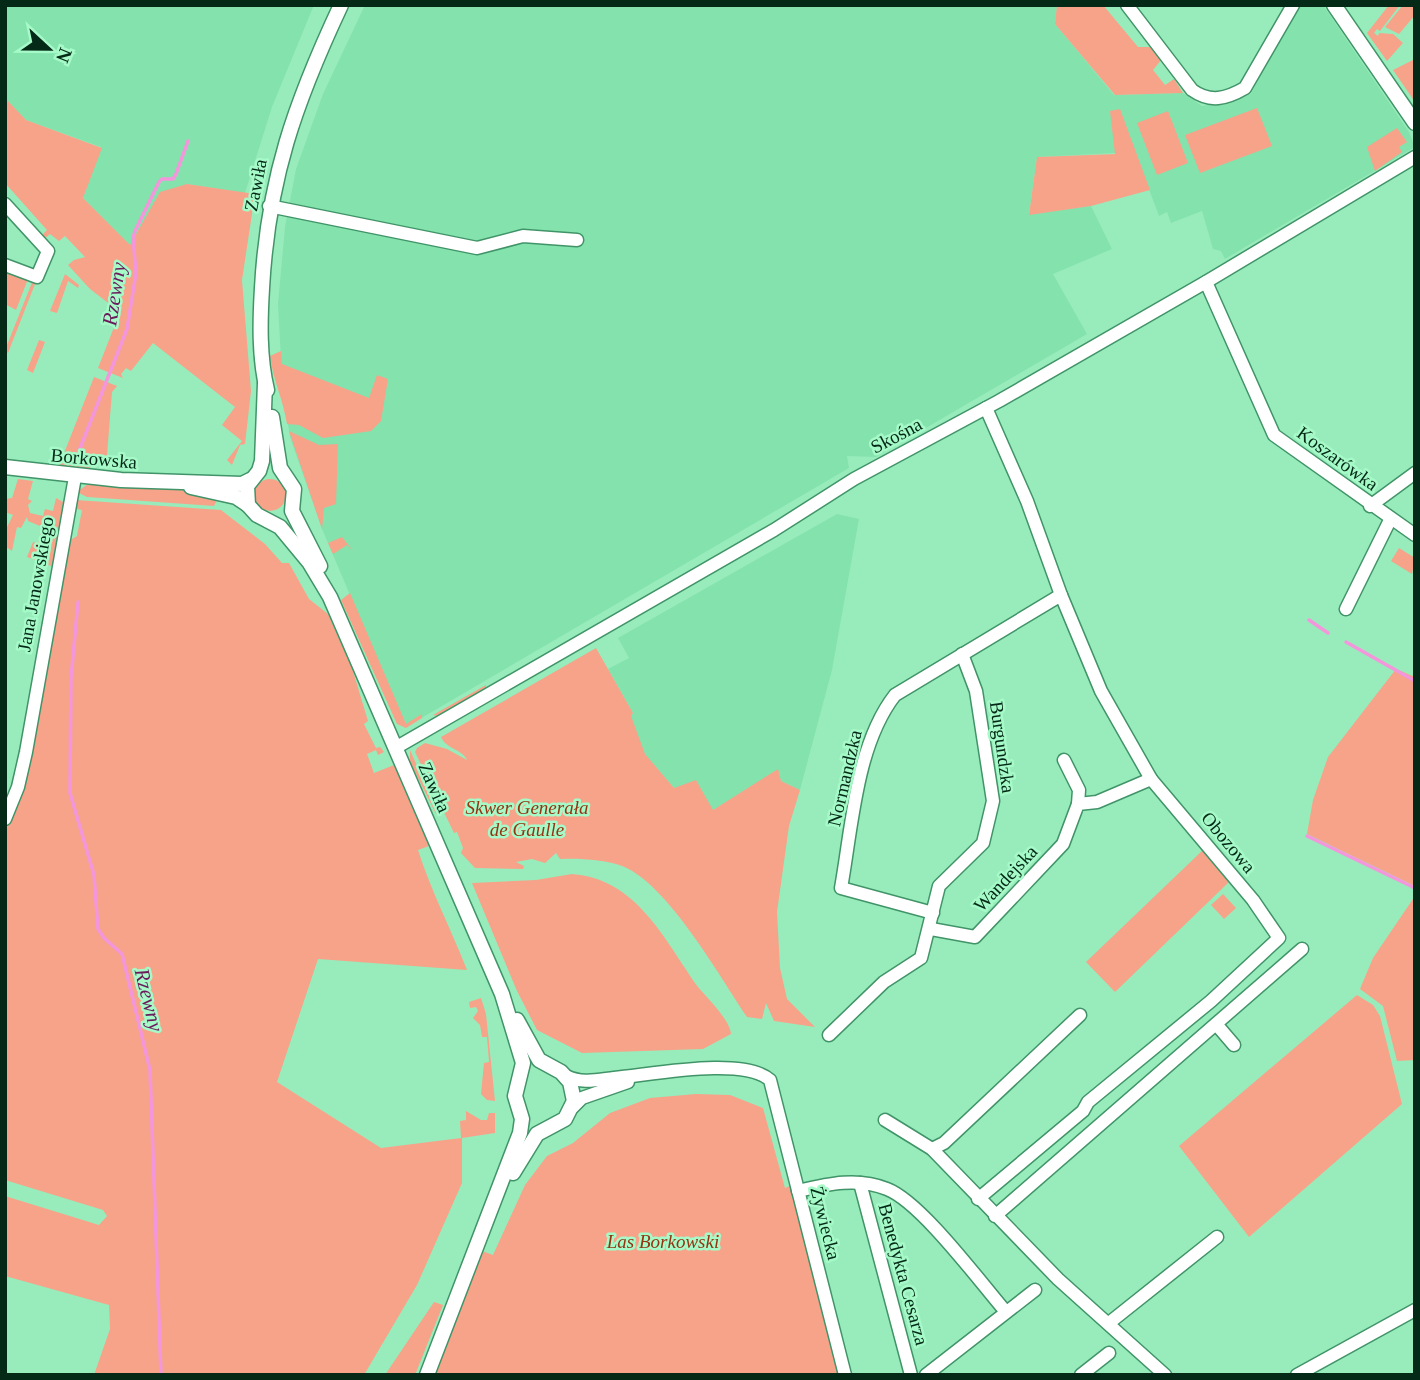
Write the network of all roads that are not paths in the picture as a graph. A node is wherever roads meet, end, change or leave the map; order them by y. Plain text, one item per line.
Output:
1 (341, 5) edge
2 (1127, 5) edge
3 (1293, 5) edge
4 (1334, 5) edge
5 (1415, 123) edge
6 (1415, 157) edge
7 (5, 204) edge
8 (269, 206) junction
9 (577, 240) dead end
10 (5, 265) edge
11 (1206, 282) junction
12 (265, 383) junction
13 (986, 408) junction
14 (5, 467) edge
15 (1415, 473) edge
16 (284, 474) junction
17 (75, 477) junction
18 (254, 477) junction
19 (179, 484) junction
20 (292, 504) junction
21 (248, 505) junction
22 (1370, 506) junction
23 (269, 519) junction
24 (1390, 520) junction
25 (1415, 536) edge
26 (1061, 595) junction
27 (330, 597) junction
28 (1346, 609) dead end
29 (962, 654) junction
30 (397, 747) junction
31 (1064, 760) dead end
32 (1151, 779) junction
33 (1078, 804) junction
34 (5, 819) edge
35 (933, 913) junction
36 (931, 929) junction
37 (1302, 949) dead end
38 (502, 994) junction
39 (1080, 1015) dead end
40 (1216, 1024) junction
41 (830, 1035) dead end
42 (1234, 1045) dead end
43 (560, 1072) junction
44 (648, 1075) junction
45 (520, 1081) junction
46 (573, 1107) junction
47 (520, 1114) junction
48 (885, 1120) dead end
49 (548, 1127) junction
50 (932, 1149) junction
51 (860, 1183) junction
52 (797, 1191) junction
53 (978, 1199) junction
54 (494, 1208) junction
55 (995, 1216) junction
56 (1217, 1237) dead end
57 (1035, 1290) dead end
58 (1415, 1310) edge
59 (1006, 1312) junction
60 (1109, 1323) junction
61 (1110, 1353) dead end
62 (427, 1375) edge
63 (845, 1375) edge
64 (911, 1375) edge
65 (926, 1375) edge
66 (1081, 1375) edge
67 (1165, 1375) edge
68 (1297, 1375) edge

1 - 8 street, Zawiła
2 - 3 street
4 - 5 street
6 - 11 street, Skośna
7 - 10 street
8 - 9 street
8 - 12 street, Zawiła
11 - 13 street, Skośna
11 - 22 street, Koszarówka
12 - 16 street, Zawiła
12 - 18 street, Zawiła
13 - 26 street, Obozowa
13 - 30 street, Skośna
14 - 17 street, Borkowska
15 - 22 street
16 - 18 street
16 - 20 street, Zawiła
17 - 19 street, Borkowska
17 - 34 street, Jana Janowskiego
18 - 19 street, Borkowska
18 - 21 street, Zawiła
19 - 21 street, Borkowska
20 - 23 street
20 - 27 street, Zawiła
21 - 23 street, Zawiła
22 - 24 street, Koszarówka
23 - 27 street, Zawiła
24 - 25 street, Koszarówka
24 - 28 street
26 - 29 street, Normandzka
26 - 32 street, Obozowa
27 - 30 street, Zawiła
29 - 35 street, Burgundzka
29 - 35 street, Normandzka
30 - 38 street, Zawiła
31 - 33 street
32 - 33 street
32 - 53 street, Obozowa
33 - 36 street, Wandejska
35 - 36 street, Burgundzka
36 - 41 street, Burgundzka
37 - 40 street
38 - 43 street, Zawiła
38 - 45 street, Zawiła
39 - 50 street
40 - 42 street
40 - 55 street
43 - 44 street
43 - 45 street
43 - 46 street
44 - 46 street
44 - 52 street, Żywiecka
45 - 47 street, Zawiła
46 - 49 street, Zawiła
47 - 49 street
47 - 54 street, Zawiła
48 - 50 street
49 - 54 street, Zawiła
50 - 53 street
51 - 52 street
51 - 59 street
51 - 64 street, Benedykta Cesarza
52 - 63 street, Żywiecka
53 - 55 street
54 - 62 street, Zawiła
55 - 60 street
56 - 60 street
57 - 59 street
58 - 68 street
59 - 65 street
60 - 67 street
61 - 66 street

